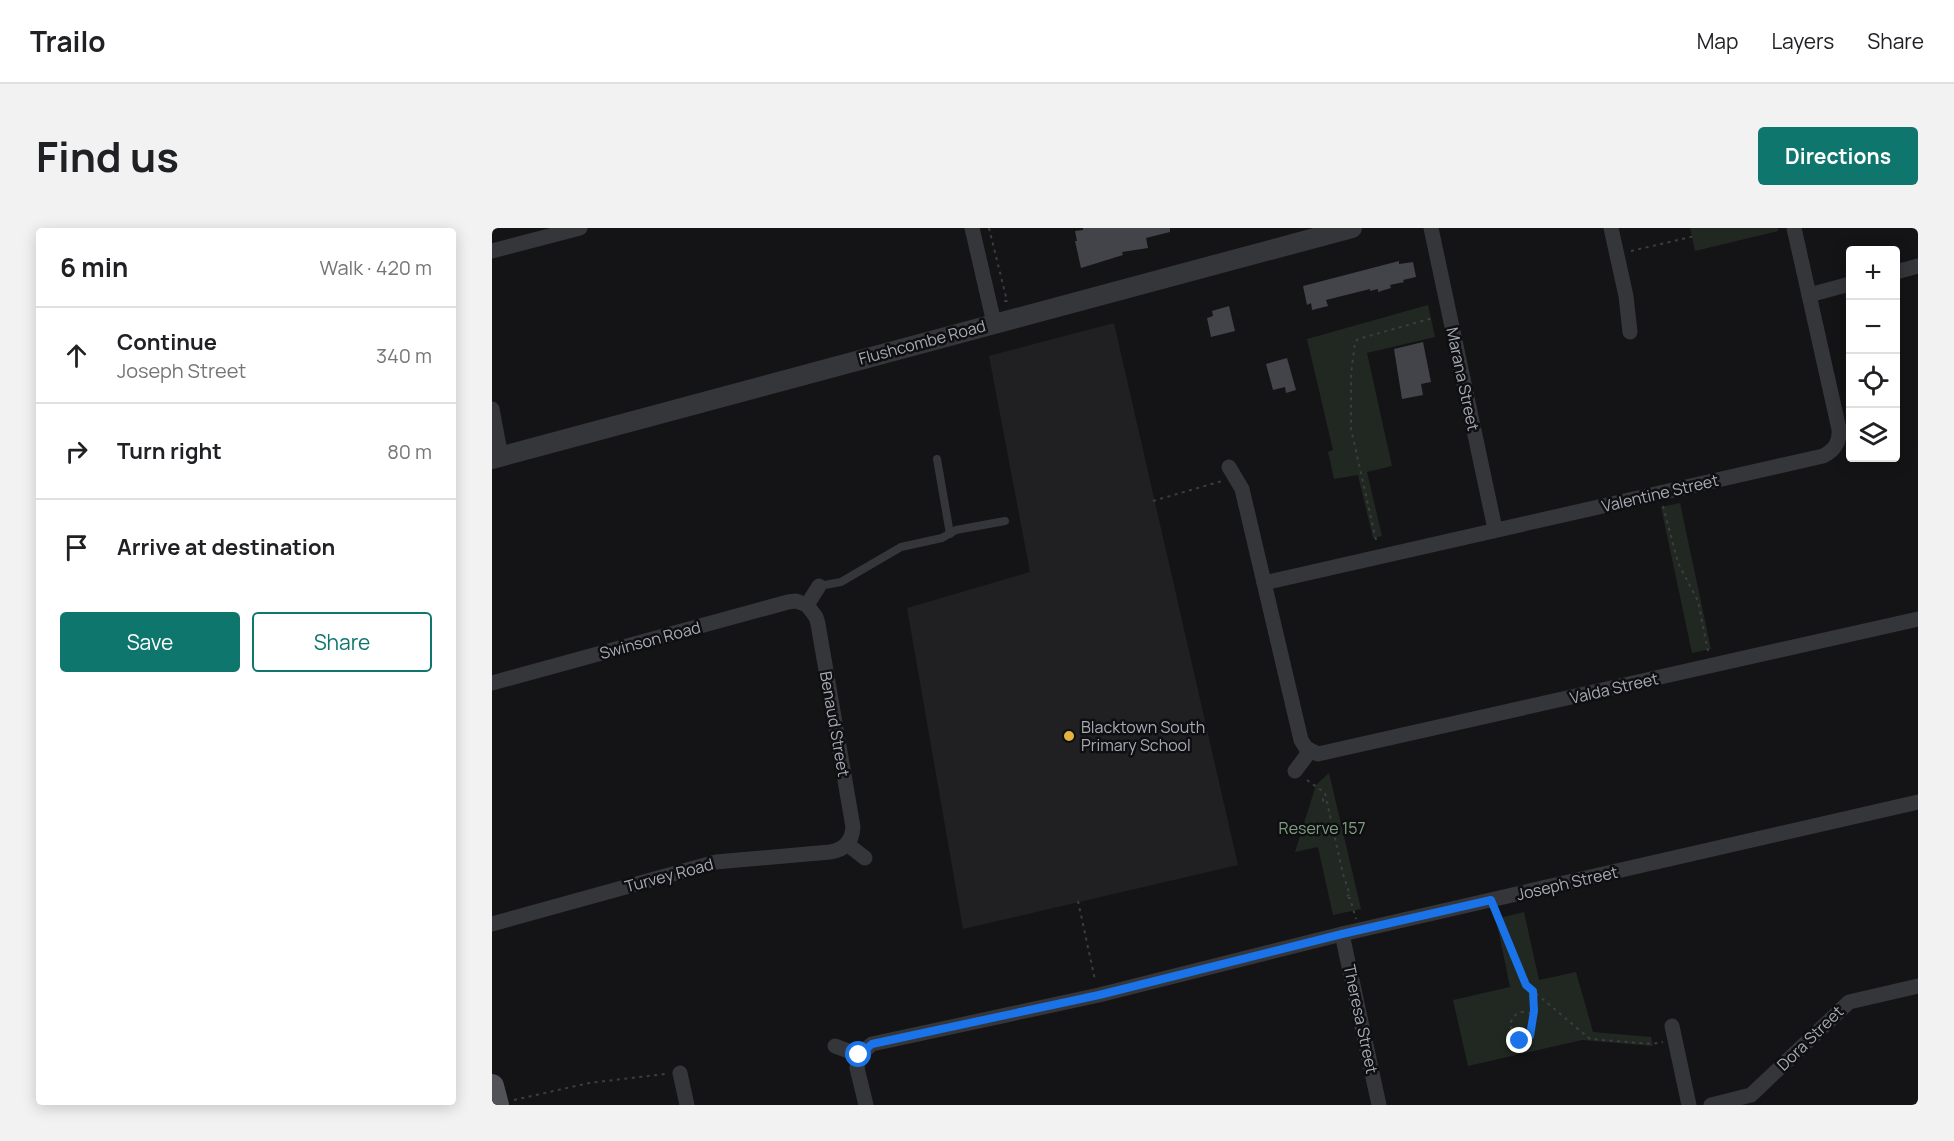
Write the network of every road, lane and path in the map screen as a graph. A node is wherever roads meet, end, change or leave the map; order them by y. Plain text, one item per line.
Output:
1 (580, 228) edge
2 (972, 228) edge
3 (989, 228) edge
4 (1352, 228) edge
5 (1431, 228) edge
6 (1611, 228) edge
7 (1794, 228) edge
8 (1695, 236) dead end
9 (492, 251) edge
10 (1617, 254) junction
11 (1918, 266) edge
12 (1900, 271) edge
13 (1846, 285) edge
14 (1809, 295) junction
15 (1005, 301) dead end
16 (1433, 318) dead end
17 (994, 323) junction
18 (1630, 332) dead end
19 (492, 409) edge
20 (497, 458) edge
21 (937, 459) dead end
22 (1232, 471) joint
23 (1660, 493) junction
24 (1153, 501) dead end
25 (1005, 521) dead end
26 (1496, 529) junction
27 (950, 534) junction
28 (1376, 540) dead end
29 (1264, 583) junction
30 (819, 586) joint
31 (807, 605) junction
32 (1918, 619) edge
33 (1711, 666) junction
34 (492, 683) edge
35 (1310, 751) junction
36 (1295, 771) joint
37 (1918, 802) edge
38 (847, 844) junction
39 (865, 858) dead end
40 (1491, 900) junction
41 (1078, 901) dead end
42 (1356, 921) dead end
43 (492, 924) edge
44 (1342, 934) junction
45 (1095, 980) dead end
46 (1918, 986) edge
47 (1533, 991) junction
48 (1532, 1016) junction
49 (1673, 1033) joint
50 (835, 1046) dead end
51 (859, 1055) junction
52 (680, 1072) joint
53 (495, 1098) edge
54 (687, 1105) edge
55 (866, 1105) edge
56 (1379, 1105) edge
57 (1689, 1105) edge
58 (1711, 1105) edge

1 - 9 street
2 - 17 street
3 - 15 path
4 - 17 street, Flushcombe Road
5 - 26 street, Marana Street
6 - 10 street
7 - 14 street, Valentine Street
8 - 10 path
10 - 18 street
11 - 12 street
13 - 14 street
14 - 23 street, Valentine Street
16 - 28 path
17 - 20 street, Flushcombe Road
19 - 20 street
21 - 27 lane
22 - 24 path
22 - 29 street
23 - 26 street, Valentine Street
23 - 33 path
25 - 27 lane
26 - 29 street, Valentine Street
27 - 30 lane
29 - 35 street
30 - 31 street
31 - 34 street, Swinson Road
31 - 38 street, Benaud Street
32 - 33 street, Valda Street
33 - 35 street, Valda Street
35 - 36 street
36 - 42 path
37 - 40 street, Joseph Street
38 - 39 street
38 - 43 street, Turvey Road
40 - 44 street, Joseph Street
40 - 47 path
41 - 45 path
44 - 51 street, Joseph Street
44 - 56 street, Theresa Street
46 - 58 street, Dora Street
47 - 48 path
47 - 49 path
48 - 48 path
49 - 57 street
50 - 51 street
51 - 55 street
52 - 53 path
52 - 54 street

